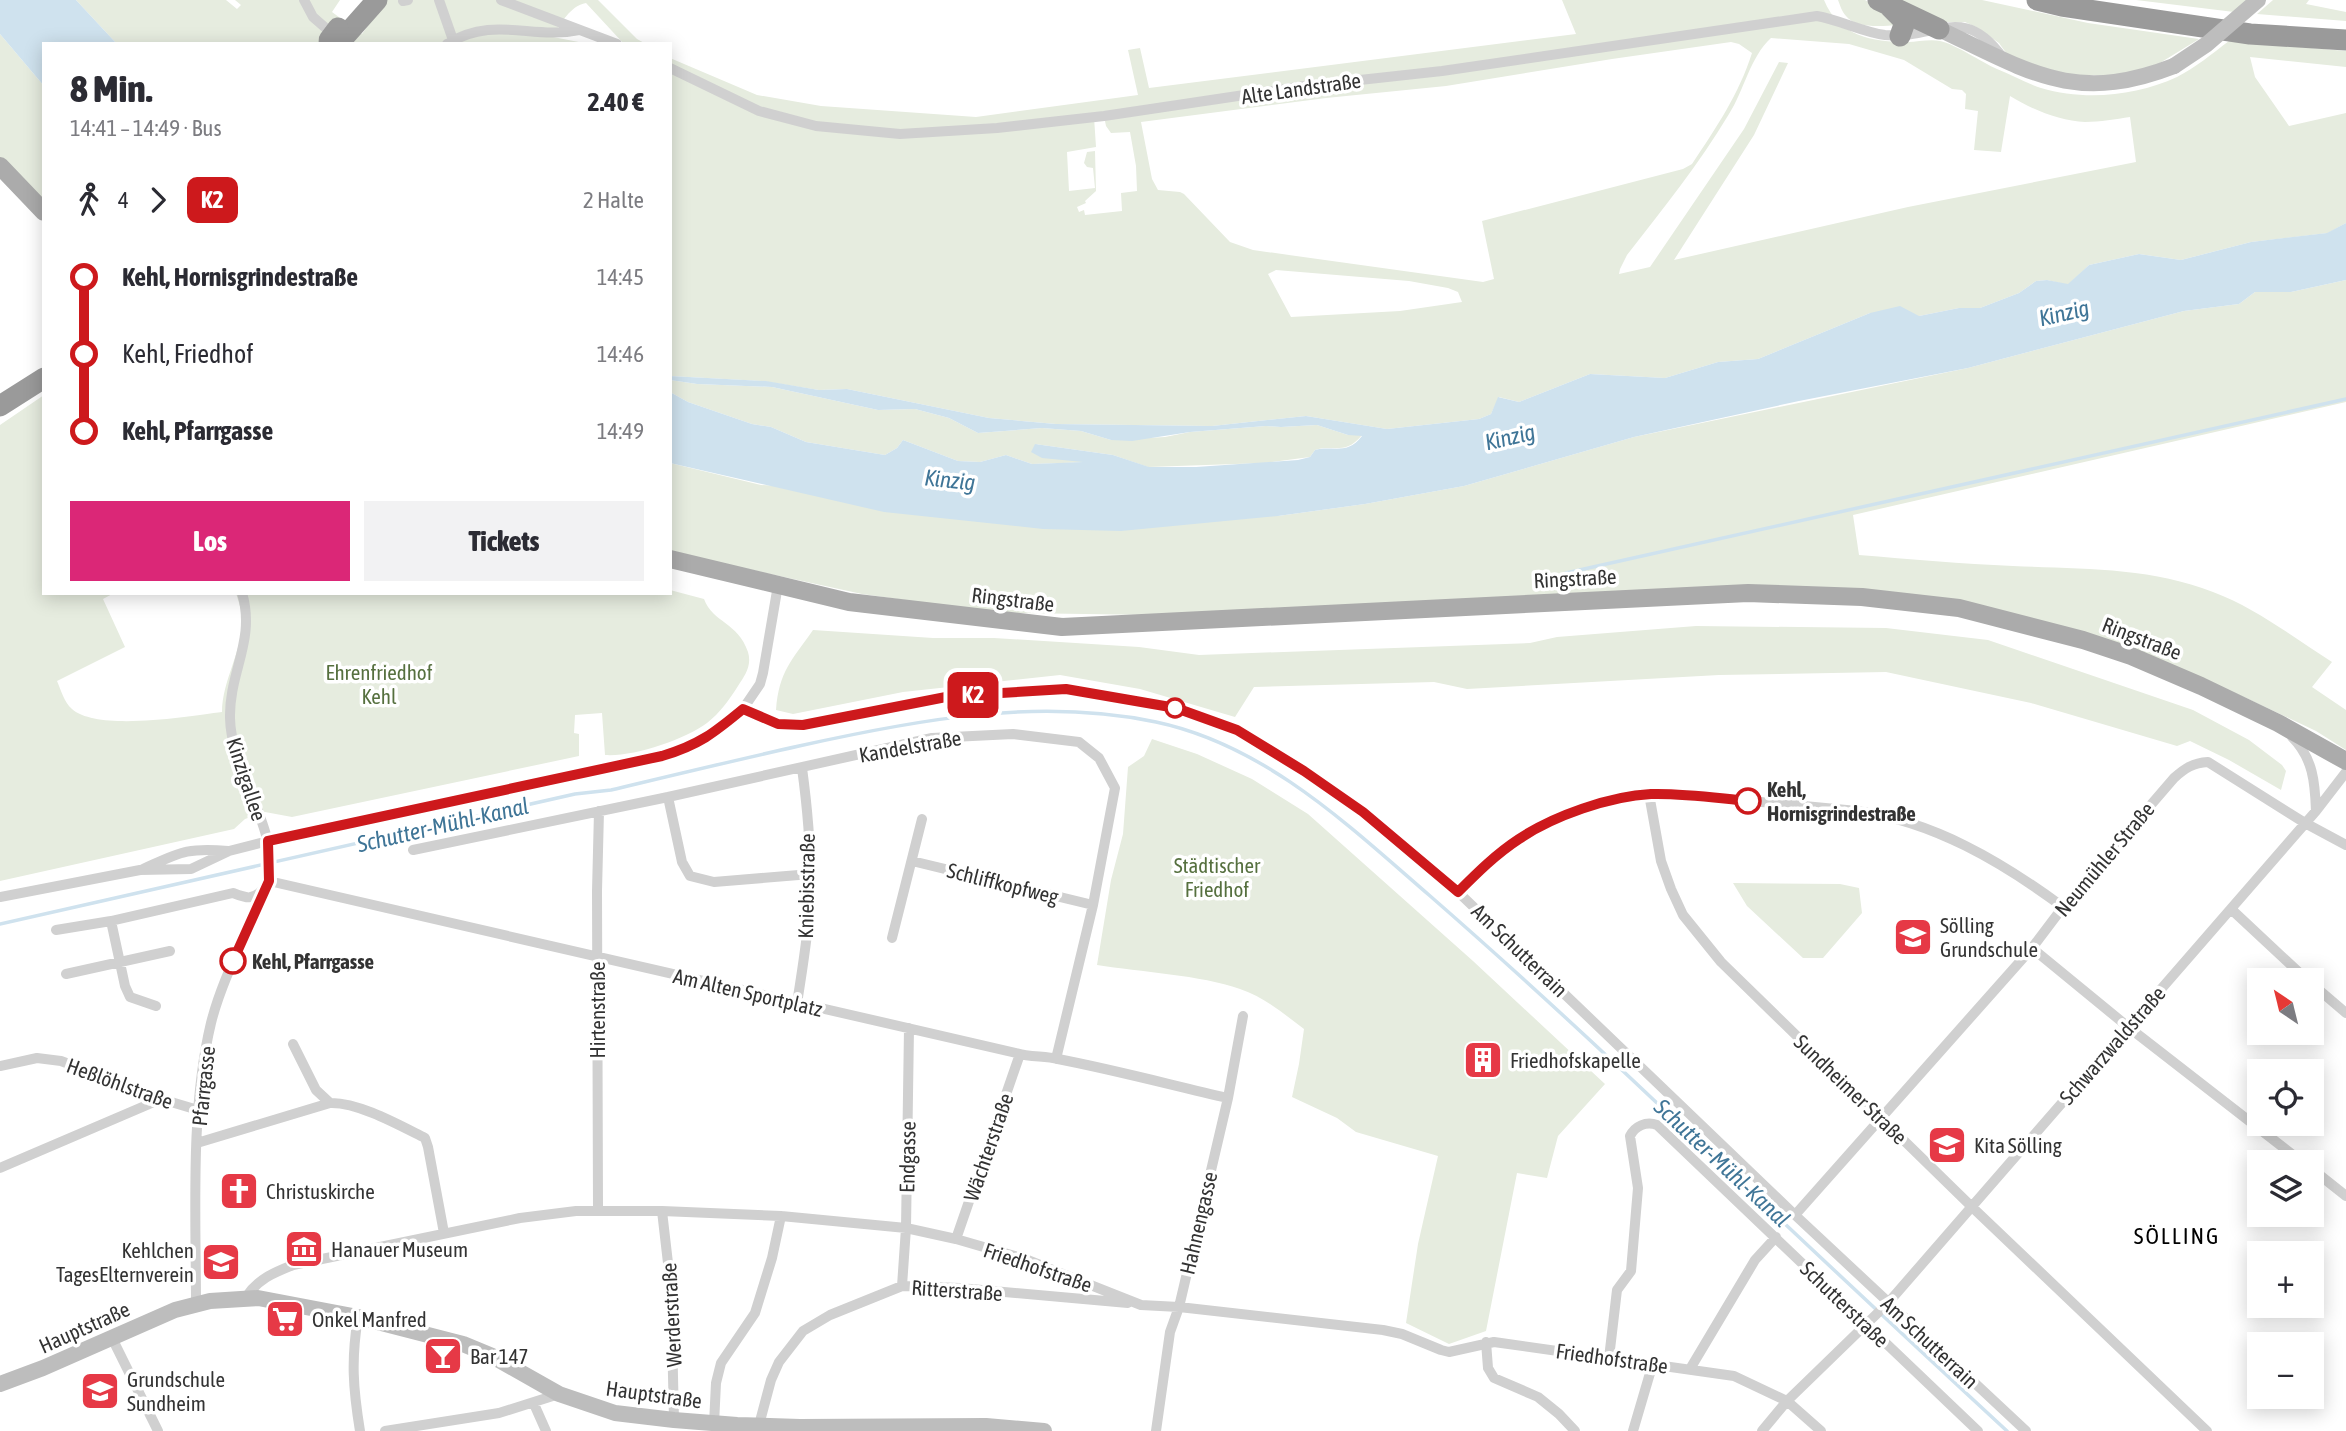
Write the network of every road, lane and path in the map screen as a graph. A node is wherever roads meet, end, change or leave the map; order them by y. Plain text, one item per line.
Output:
1 (304, 0) edge
2 (377, 0) edge
3 (408, 0) edge
4 (439, 0) edge
5 (500, 0) edge
6 (2037, 0) edge
7 (2105, 0) edge
8 (2258, 0) edge
9 (403, 1) edge
10 (1883, 3) edge
11 (344, 28) edge
12 (2346, 28) edge
13 (1938, 29) junction
14 (579, 30) junction
15 (1900, 36) junction
16 (2346, 40) edge
17 (450, 42) edge
18 (612, 42) edge
19 (672, 69) edge
20 (0, 166) edge
21 (42, 210) edge
22 (42, 363) edge
23 (42, 379) edge
24 (0, 390) edge
25 (0, 406) edge
26 (672, 559) edge
27 (778, 585) junction
28 (242, 595) edge
29 (743, 709) junction
30 (2278, 723) junction
31 (2346, 761) edge
32 (802, 768) junction
33 (2346, 772) edge
34 (1649, 794) junction
35 (668, 797) junction
36 (599, 811) junction
37 (2316, 811) junction
38 (922, 819) dead end
39 (2305, 823) junction
40 (268, 841) junction
41 (2346, 845) edge
42 (413, 850) dead end
43 (229, 851) junction
44 (912, 861) junction
45 (140, 870) junction
46 (811, 874) junction
47 (269, 881) junction
48 (1458, 892) junction
49 (0, 897) edge
50 (1093, 905) junction
51 (2063, 907) junction
52 (2231, 909) junction
53 (111, 921) junction
54 (56, 930) dead end
55 (892, 938) dead end
56 (2032, 948) junction
57 (170, 951) dead end
58 (597, 957) junction
59 (120, 963) junction
60 (2294, 968) edge
61 (66, 974) dead end
62 (2324, 994) edge
63 (797, 1004) junction
64 (156, 1006) dead end
65 (2346, 1013) edge
66 (1243, 1016) dead end
67 (2127, 1026) junction
68 (909, 1028) junction
69 (293, 1044) dead end
70 (1020, 1055) junction
71 (1056, 1059) junction
72 (0, 1066) edge
73 (1227, 1098) junction
74 (161, 1099) junction
75 (330, 1103) junction
76 (198, 1110) junction
77 (1881, 1118) junction
78 (197, 1143) junction
79 (2287, 1150) edge
80 (0, 1168) edge
81 (2324, 1179) edge
82 (2346, 1196) edge
83 (1972, 1207) junction
84 (598, 1209) junction
85 (662, 1211) junction
86 (1795, 1215) junction
87 (781, 1216) junction
88 (906, 1228) junction
89 (444, 1233) junction
90 (1776, 1237) junction
91 (956, 1239) junction
92 (902, 1286) junction
93 (246, 1297) junction
94 (195, 1304) junction
95 (1142, 1305) junction
96 (1886, 1305) junction
97 (1179, 1307) junction
98 (358, 1317) junction
99 (1869, 1322) junction
100 (112, 1338) junction
101 (1486, 1342) junction
102 (1609, 1358) junction
103 (1653, 1363) junction
104 (1690, 1369) junction
105 (0, 1384) edge
106 (559, 1394) junction
107 (1787, 1401) junction
108 (534, 1404) junction
109 (681, 1424) edge
110 (714, 1424) junction
111 (759, 1425) junction
112 (801, 1429) edge
113 (158, 1431) edge
114 (360, 1431) edge
115 (385, 1431) edge
116 (545, 1431) edge
117 (1044, 1431) edge
118 (1156, 1431) edge
119 (1575, 1431) edge
120 (1633, 1431) edge
121 (1762, 1431) edge
122 (1821, 1431) edge
123 (1978, 1431) edge
124 (2026, 1431) edge
125 (2207, 1431) edge

1 - 11 street
2 - 11 highway
3 - 9 street
4 - 17 street
5 - 14 street
6 - 16 highway
7 - 12 highway
8 - 13 street, bridge
10 - 13 highway
10 - 15 highway
13 - 15 street, Alte Landstraße
14 - 17 street
14 - 18 street
15 - 19 street, Alte Landstraße
20 - 21 main road
22 - 24 highway
23 - 25 highway
26 - 27 main road, Ringstraße
27 - 29 street, Kinzigallee
27 - 30 main road, Ringstraße
28 - 40 street, Kinzigallee
29 - 40 street, Kinzigallee
29 - 48 street, Am Schutterrain
30 - 31 main road, Ringstraße
30 - 37 street
32 - 35 street, Kandelstraße
32 - 46 street, Kniebisstraße
32 - 50 street, Kandelstraße
33 - 37 street, Schwarzwaldstraße
34 - 48 street
34 - 51 street
34 - 77 street, Sundheimer Straße
35 - 36 street, Kandelstraße
35 - 46 street
36 - 42 street, Kandelstraße
36 - 58 street, Hirtenstraße
37 - 39 street, Schwarzwaldstraße
38 - 44 street
39 - 41 street, Neumühler Straße
39 - 51 street, Neumühler Straße
39 - 52 street, Schwarzwaldstraße
40 - 43 street, Kinzigallee
40 - 47 street, Pfarrgasse
43 - 45 street, Kinzigallee
43 - 45 street, Kinzigallee
44 - 50 street, Schliffkopfweg
44 - 55 street
45 - 49 street, Kinzigallee
46 - 63 street, Kniebisstraße
47 - 53 street
47 - 58 street, Am Alten Sportplatz
47 - 76 street, Pfarrgasse
48 - 86 street, Am Schutterrain
50 - 71 street, Kandelstraße
51 - 56 street, Neumühler Straße
52 - 60 street
52 - 67 street, Schwarzwaldstraße
53 - 54 street
53 - 59 street
56 - 67 street
56 - 77 street, Neumühler Straße
57 - 59 street
58 - 63 street, Am Alten Sportplatz
58 - 84 street, Hirtenstraße
59 - 61 street
59 - 64 street
62 - 65 street
63 - 68 street, Am Alten Sportplatz
66 - 73 street, Hahnengasse
67 - 79 street
67 - 83 street, Schwarzwaldstraße
68 - 70 street, Am Alten Sportplatz
68 - 88 street, Endgasse
69 - 75 street
70 - 71 street, Am Alten Sportplatz
70 - 91 street, Wächterstraße
71 - 73 street, Am Alten Sportplatz
72 - 74 street, Heßlöhlstraße
73 - 97 street, Hahnengasse
74 - 76 street, Heßlöhlstraße
74 - 80 street
75 - 78 street
75 - 89 street
76 - 78 street, Pfarrgasse
77 - 83 street, Sundheimer Straße
77 - 86 street, Neumühler Straße
78 - 94 street, Pfarrgasse
81 - 82 street
83 - 96 street, Schwarzwaldstraße
83 - 125 street, Sundheimer Straße
84 - 85 street, Friedhofstraße
84 - 89 street, Friedhofstraße
85 - 87 street, Friedhofstraße
85 - 109 street, Werderstraße
86 - 96 street, Am Schutterrain
87 - 88 street, Friedhofstraße
87 - 110 street
88 - 91 street, Friedhofstraße
88 - 92 street, Endgasse
89 - 93 street, Friedhofstraße
90 - 99 street, Schutterstraße
90 - 102 street, Schutterstraße
90 - 104 street
91 - 95 street, Friedhofstraße
92 - 95 street, Ritterstraße
92 - 111 street, Ritterstraße
93 - 94 street, Hauptstraße
93 - 98 street, Hauptstraße
94 - 100 street, Hauptstraße
95 - 97 street, Friedhofstraße
96 - 99 street, Schwarzwaldstraße
96 - 124 street, Am Schutterrain
97 - 101 street, Friedhofstraße
97 - 118 street, Hahnengasse
98 - 106 street, Hauptstraße
98 - 114 street
99 - 107 street, Schwarzwaldstraße
99 - 123 street, Schutterstraße
100 - 105 street, Hauptstraße
100 - 113 street
101 - 102 street, Friedhofstraße
101 - 119 street
102 - 103 street, Friedhofstraße
103 - 104 street, Friedhofstraße
103 - 120 street
104 - 107 street, Friedhofstraße
106 - 108 street
106 - 109 street, Hauptstraße
107 - 121 street, Schwarzwaldstraße
107 - 122 street, Friedhofstraße
108 - 115 street
108 - 116 street
109 - 110 street, Hauptstraße
110 - 111 street, Hauptstraße
111 - 112 street, Hauptstraße
112 - 117 street, Hauptstraße

